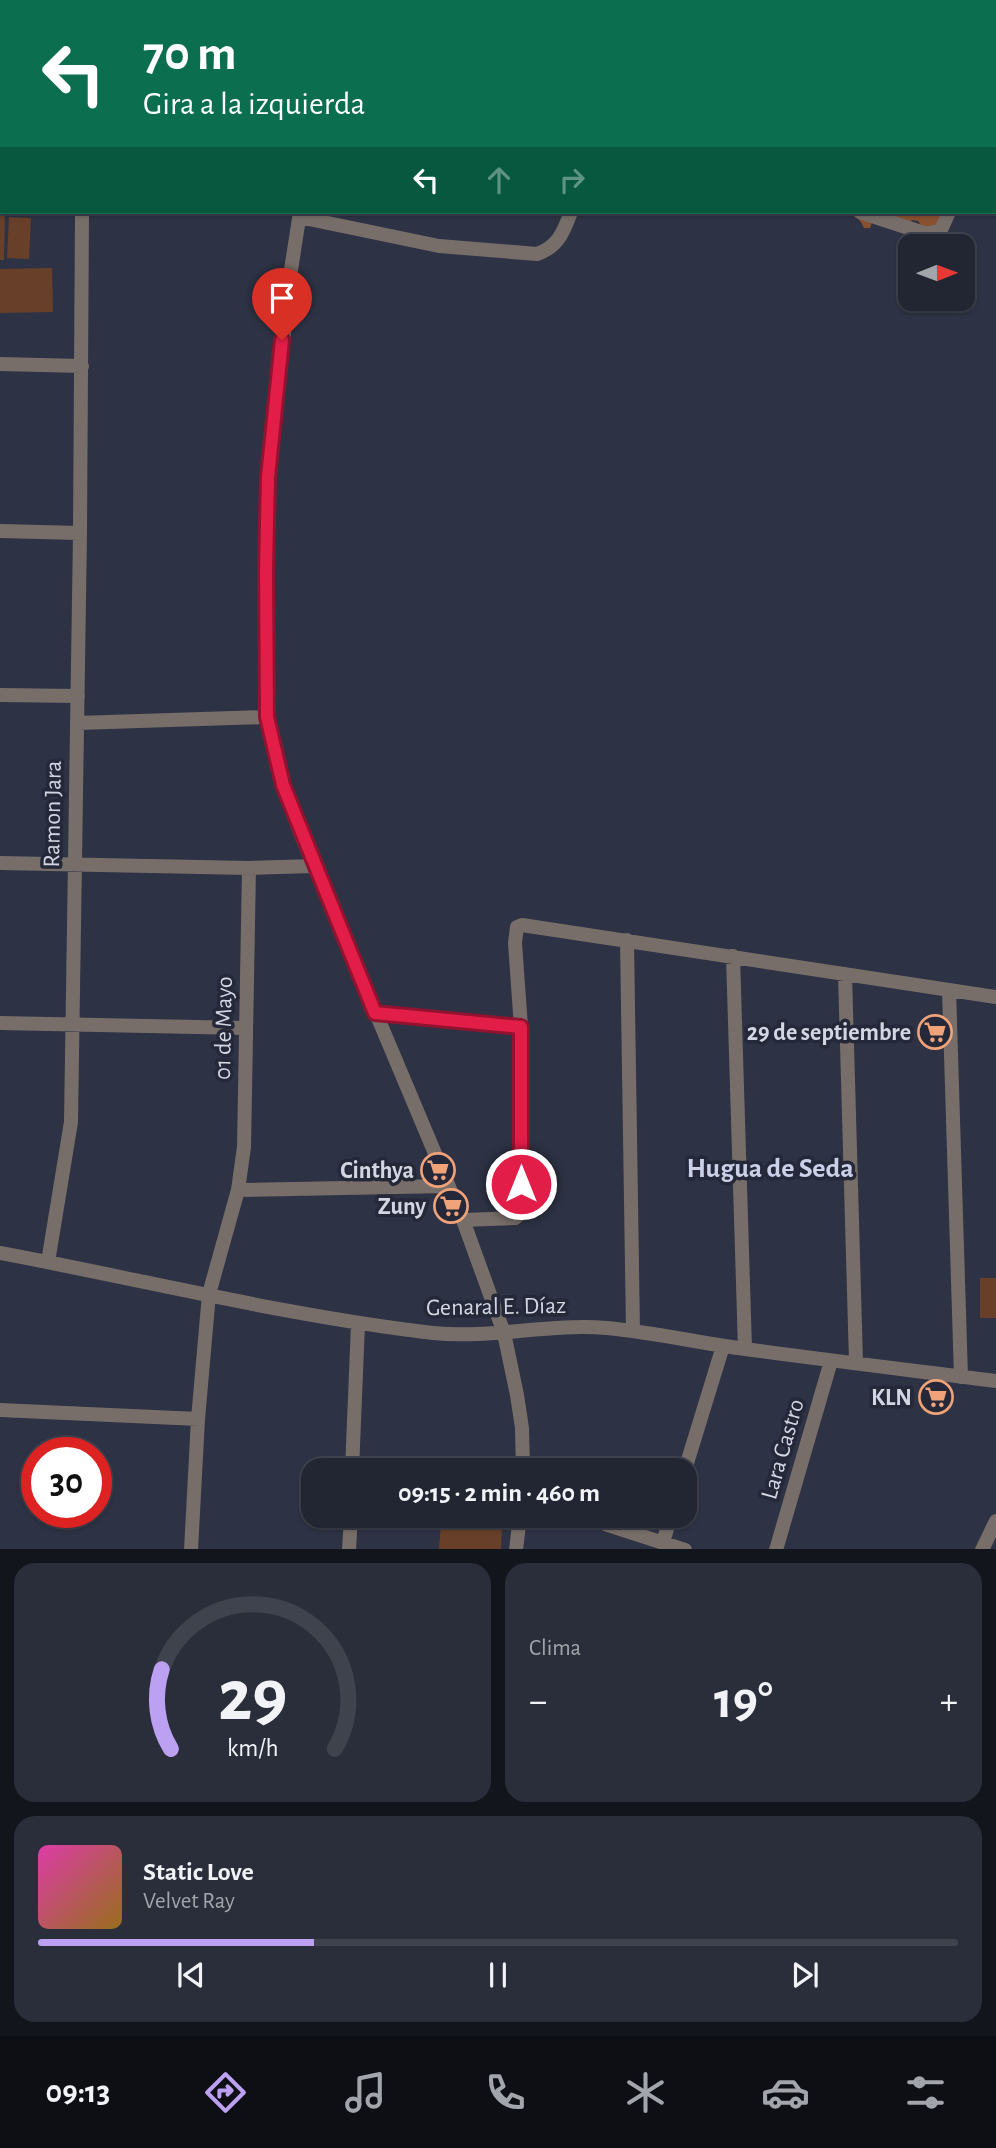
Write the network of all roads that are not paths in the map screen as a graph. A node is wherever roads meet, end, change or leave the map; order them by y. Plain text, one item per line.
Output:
1 (82, 214) edge
2 (299, 214) edge
3 (570, 214) edge
4 (866, 214) edge
5 (948, 214) edge
6 (0, 364) edge
7 (82, 366) junction
8 (0, 531) edge
9 (80, 533) junction
10 (0, 695) edge
11 (78, 696) junction
12 (267, 717) junction
13 (77, 723) junction
14 (0, 863) edge
15 (74, 866) junction
16 (314, 866) junction
17 (249, 867) junction
18 (627, 940) junction
19 (733, 956) junction
20 (845, 974) junction
21 (949, 990) junction
22 (996, 997) edge
23 (375, 1013) junction
24 (0, 1023) edge
25 (73, 1023) junction
26 (521, 1027) junction
27 (245, 1028) junction
28 (448, 1186) junction
29 (238, 1190) junction
30 (463, 1220) junction
31 (0, 1253) edge
32 (48, 1262) junction
33 (209, 1294) junction
34 (358, 1324) junction
35 (634, 1331) junction
36 (504, 1333) junction
37 (723, 1346) junction
38 (745, 1349) junction
39 (831, 1361) junction
40 (856, 1362) junction
41 (961, 1377) junction
42 (996, 1381) edge
43 (0, 1410) edge
44 (198, 1419) junction
45 (352, 1458) edge
46 (523, 1458) edge
47 (689, 1458) edge
48 (996, 1521) edge
49 (350, 1528) edge
50 (519, 1528) edge
51 (618, 1528) edge
52 (667, 1528) edge
53 (663, 1542) junction
54 (191, 1549) edge
55 (349, 1549) edge
56 (516, 1549) edge
57 (685, 1549) edge
58 (776, 1549) edge
59 (982, 1549) edge

1 - 7 street, Ramon Jara
2 - 3 street
2 - 12 street
4 - 5 street
6 - 7 street
7 - 9 street, Ramon Jara
8 - 9 street
9 - 11 street, Ramon Jara
10 - 11 street
11 - 13 street, Ramon Jara
12 - 13 street
12 - 16 street
13 - 15 street, Ramon Jara
14 - 15 street
15 - 17 street
15 - 25 street, Ramon Jara
16 - 17 street
16 - 23 street
17 - 27 street, 01 de Mayo
18 - 19 street
18 - 26 street
18 - 35 street
19 - 20 street
19 - 38 street
20 - 21 street
20 - 40 street
21 - 22 street
21 - 41 street
23 - 26 street
23 - 28 street
24 - 25 street
25 - 27 street
25 - 32 street, Ramon Jara
26 - 30 street
27 - 29 street, 01 de Mayo
28 - 29 street
28 - 30 street
29 - 33 street, 01 de Mayo
30 - 36 street
31 - 32 street, Genaral E. Díaz
32 - 33 street, Genaral E. Díaz
33 - 34 street, Genaral E. Díaz
33 - 44 street
34 - 36 street, Genaral E. Díaz
34 - 45 street
35 - 36 street, Genaral E. Díaz
35 - 37 street, Genaral E. Díaz
36 - 46 street
37 - 38 street, Genaral E. Díaz
37 - 47 street
38 - 39 street, Genaral E. Díaz
39 - 40 street, Genaral E. Díaz
39 - 58 street, Lara Castro
40 - 41 street, Genaral E. Díaz
41 - 42 street, Genaral E. Díaz
43 - 44 street
44 - 54 street
48 - 59 street
49 - 55 street
50 - 56 street
51 - 53 street
52 - 53 street
53 - 57 street

